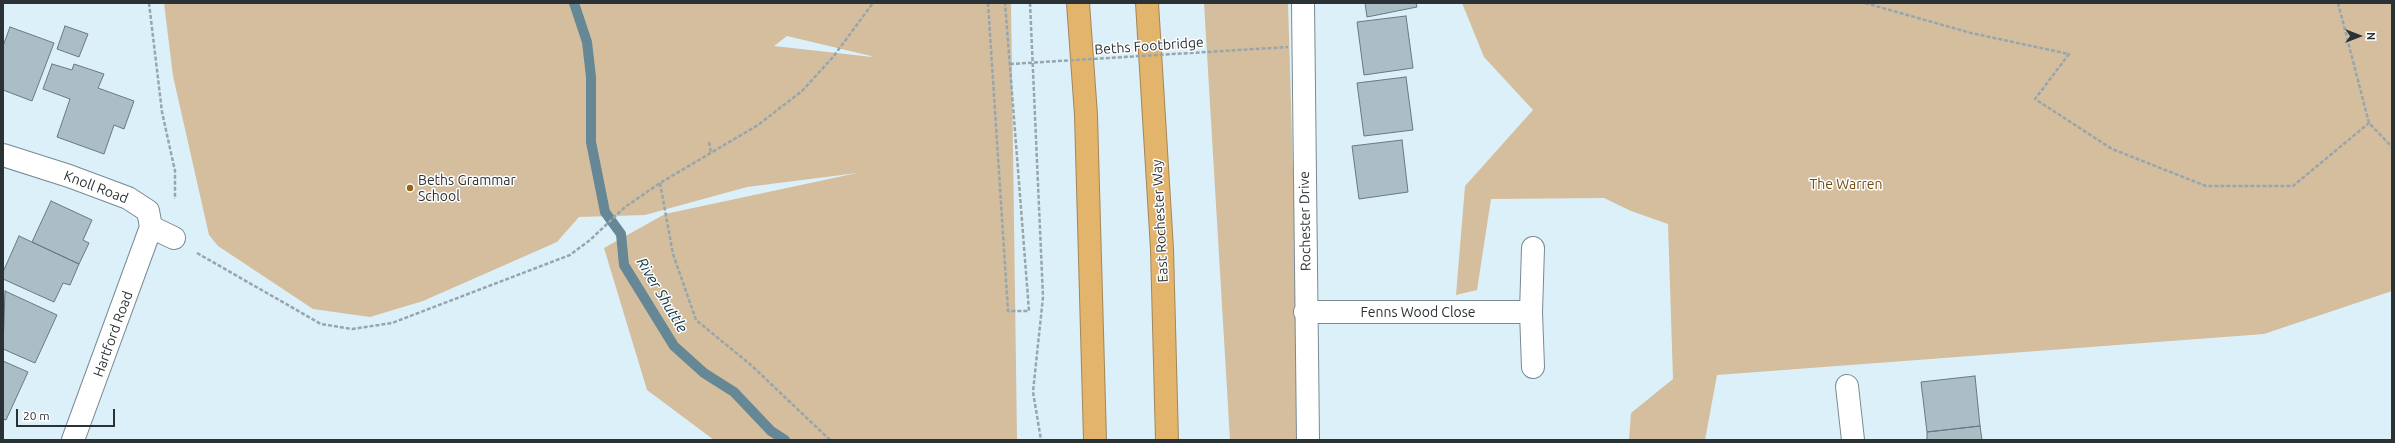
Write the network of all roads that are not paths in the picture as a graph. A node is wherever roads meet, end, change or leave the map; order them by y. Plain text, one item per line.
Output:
1 (1078, 3) edge
2 (1147, 3) edge
3 (1303, 3) edge
4 (3, 155) edge
5 (151, 227) junction
6 (174, 238) road end
7 (1533, 248) dead end
8 (1306, 312) junction
9 (1531, 312) junction
10 (1533, 367) dead end
11 (1847, 386) dead end
12 (73, 440) edge
13 (1095, 440) edge
14 (1167, 440) edge
15 (1308, 440) edge
16 (1853, 440) edge

1 - 13 highway
2 - 14 highway, East Rochester Way
3 - 8 street, Rochester Drive
4 - 5 street, Knoll Road
5 - 6 street
5 - 12 street, Hartford Road
7 - 9 street
8 - 9 street, Fenns Wood Close
8 - 15 street, Rochester Drive
9 - 10 street
11 - 16 street

